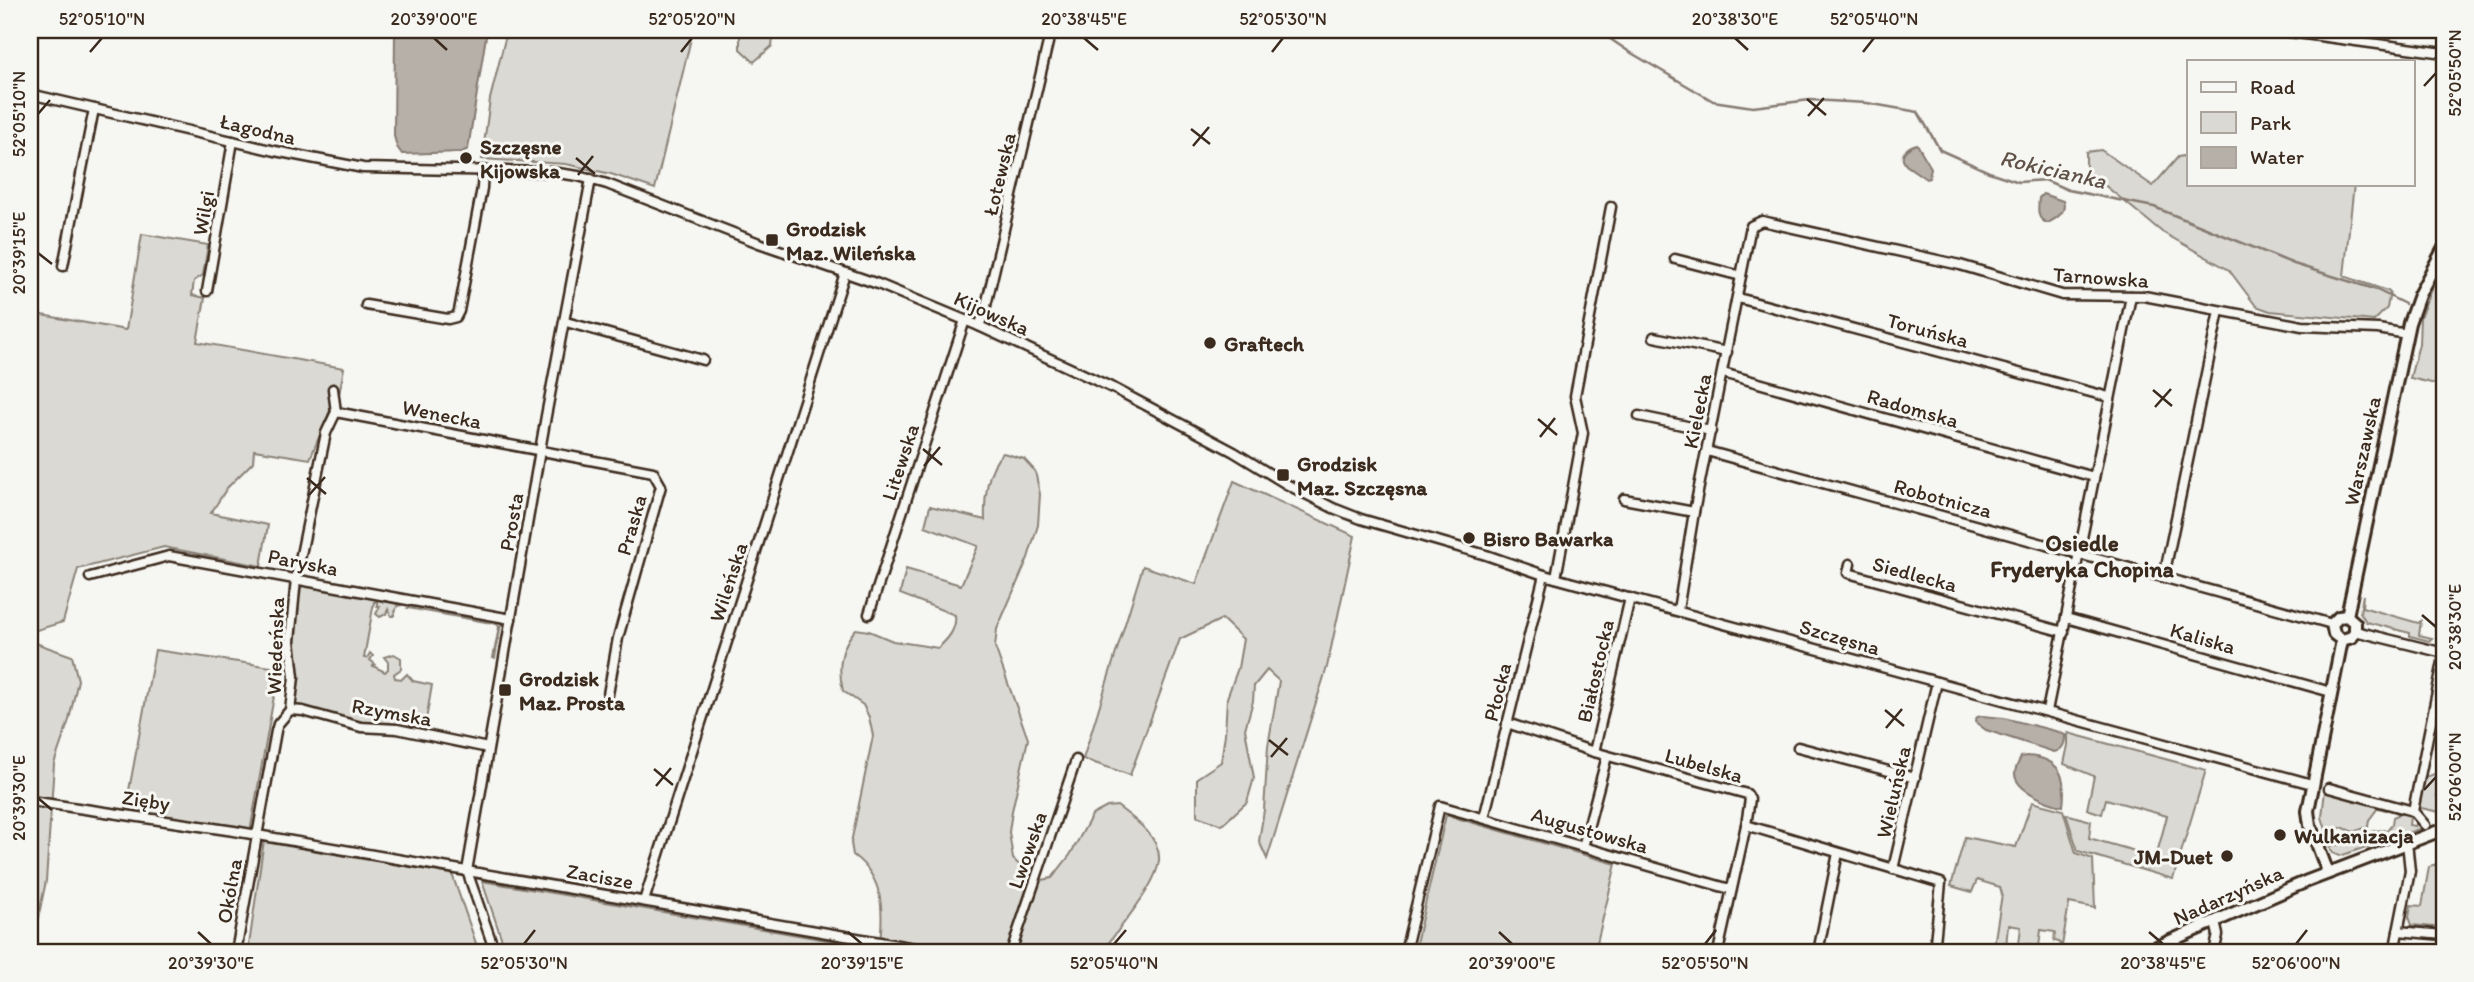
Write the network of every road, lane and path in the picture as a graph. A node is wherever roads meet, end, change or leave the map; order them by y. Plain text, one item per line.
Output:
1 (1051, 30) edge
2 (2274, 30) edge
3 (2322, 33) edge
4 (2444, 53) edge
5 (30, 94) edge
6 (94, 109) junction
7 (233, 141) junction
8 (483, 170) junction
9 (591, 179) junction
10 (1611, 207) dead end
11 (1756, 222) joint
12 (2444, 248) edge
13 (1675, 259) dead end
14 (63, 266) dead end
15 (845, 273) junction
16 (1741, 276) junction
17 (207, 291) dead end
18 (2131, 296) junction
19 (1738, 298) junction
20 (366, 306) dead end
21 (2219, 312) junction
22 (965, 320) junction
23 (566, 322) junction
24 (979, 326) junction
25 (2407, 334) junction
26 (1654, 337) dead end
27 (1727, 352) junction
28 (703, 360) dead end
29 (1723, 373) junction
30 (333, 389) dead end
31 (2109, 397) junction
32 (336, 412) junction
33 (1639, 416) dead end
34 (1711, 431) junction
35 (541, 451) junction
36 (1707, 451) junction
37 (2094, 477) junction
38 (1624, 499) dead end
39 (1694, 512) junction
40 (1361, 519) joint
41 (2079, 553) junction
42 (1850, 564) dead end
43 (1544, 575) junction
44 (2164, 576) junction
45 (90, 577) dead end
46 (1556, 578) junction
47 (296, 579) junction
48 (1630, 598) junction
49 (1678, 610) junction
50 (869, 614) dead end
51 (2347, 617) junction
52 (2066, 618) junction
53 (511, 619) junction
54 (2333, 624) junction
55 (2355, 631) junction
56 (2064, 632) junction
57 (2342, 640) junction
58 (2444, 655) edge
59 (1937, 682) junction
60 (2331, 692) junction
61 (607, 699) dead end
62 (290, 710) junction
63 (2047, 711) junction
64 (1507, 723) junction
65 (1798, 747) dead end
66 (488, 748) junction
67 (1594, 752) junction
68 (1607, 755) junction
69 (1076, 760) dead end
70 (1915, 778) junction
71 (2312, 784) junction
72 (2329, 788) dead end
73 (30, 801) edge
74 (2413, 811) junction
75 (1484, 818) junction
76 (1746, 825) junction
77 (2425, 825) dead end
78 (2444, 829) edge
79 (257, 835) junction
80 (2407, 842) junction
81 (1583, 847) junction
82 (1838, 853) junction
83 (1893, 869) junction
84 (467, 871) junction
85 (2328, 873) junction
86 (1730, 889) junction
87 (644, 901) junction
88 (2215, 922) junction
89 (2398, 931) junction
90 (2444, 935) edge
91 (236, 952) edge
92 (495, 952) edge
93 (934, 952) edge
94 (1011, 952) edge
95 (1405, 952) edge
96 (1718, 952) edge
97 (1818, 952) edge
98 (1934, 952) edge
99 (2145, 952) edge
100 (2214, 952) edge
101 (2394, 952) edge

1 - 24 street, Łotewska
2 - 3 street
3 - 4 street
5 - 6 street, Łagodna
6 - 7 street, Łagodna
6 - 14 street
7 - 8 street, Łagodna
7 - 17 street, Wilgi
8 - 9 street, Łagodna
8 - 20 street
9 - 15 street, Kijowska
9 - 23 street, Prosta
10 - 46 street
11 - 16 street, Kielecka
11 - 18 street, Tarnowska
12 - 25 street, Warszawska
13 - 16 street
15 - 22 street, Kijowska
15 - 87 street, Wileńska
16 - 19 street, Kielecka
18 - 21 street, Tarnowska
18 - 31 street
19 - 27 street, Kielecka
19 - 31 street, Toruńska
21 - 25 street, Tarnowska
21 - 44 street
22 - 24 street, Kijowska
22 - 50 street, Litewska
23 - 28 street
23 - 35 street, Prosta
24 - 40 street, Kijowska
25 - 51 street, Warszawska
26 - 27 street
27 - 29 street, Kielecka
29 - 34 street, Kielecka
29 - 37 street, Radomska
30 - 32 street
31 - 37 street
32 - 35 street, Wenecka
32 - 47 street, Wiedeńska
33 - 34 street
34 - 36 street, Kielecka
35 - 53 street, Prosta
35 - 61 street, Praska
36 - 39 street, Kielecka
36 - 41 street, Robotnicza
37 - 41 street
38 - 39 street
39 - 49 street, Kielecka
40 - 43 street, Szczęsna
41 - 44 street, Robotnicza
41 - 52 street
42 - 56 street, Siedlecka
43 - 46 street, Szczęsna
43 - 64 street, Płocka
44 - 54 street, Robotnicza
45 - 47 street, Paryska
46 - 48 street, Szczęsna
47 - 53 street, Paryska
47 - 62 street, Wiedeńska
48 - 49 street, Szczęsna
48 - 67 street, Białostocka
49 - 59 street, Szczęsna
51 - 54 street
51 - 55 street
52 - 56 street
52 - 60 street, Kaliska
53 - 66 street, Prosta
54 - 57 street
55 - 57 street
55 - 58 street
56 - 63 street
57 - 60 street
58 - 74 street
59 - 63 street, Szczęsna
59 - 70 street, Wieluńska
60 - 71 street
62 - 66 street, Rzymska
62 - 79 street, Wiedeńska
63 - 71 street, Szczęsna
64 - 67 street, Lubelska
64 - 75 street, Płocka
65 - 70 street
66 - 84 street, Prosta
67 - 68 street, Lubelska
68 - 76 street, Lubelska
68 - 81 street
69 - 94 street, Lwowska
70 - 83 street, Wieluńska
71 - 85 street
72 - 74 street
73 - 79 street, Zięby
74 - 77 street
75 - 81 street, Augustowska
75 - 95 street, Augustowska
76 - 82 street
76 - 86 street
78 - 80 street, Nadarzyńska
79 - 84 street, Zacisze
79 - 91 street, Okólna
80 - 85 street, Nadarzyńska
80 - 89 street
81 - 86 street, Augustowska
82 - 83 street
82 - 97 street
83 - 98 street
84 - 87 street, Zacisze
84 - 92 street
85 - 88 street, Nadarzyńska
86 - 96 street
87 - 93 street, Zacisze
88 - 99 street, Nadarzyńska
88 - 100 street
89 - 90 street
89 - 101 street

